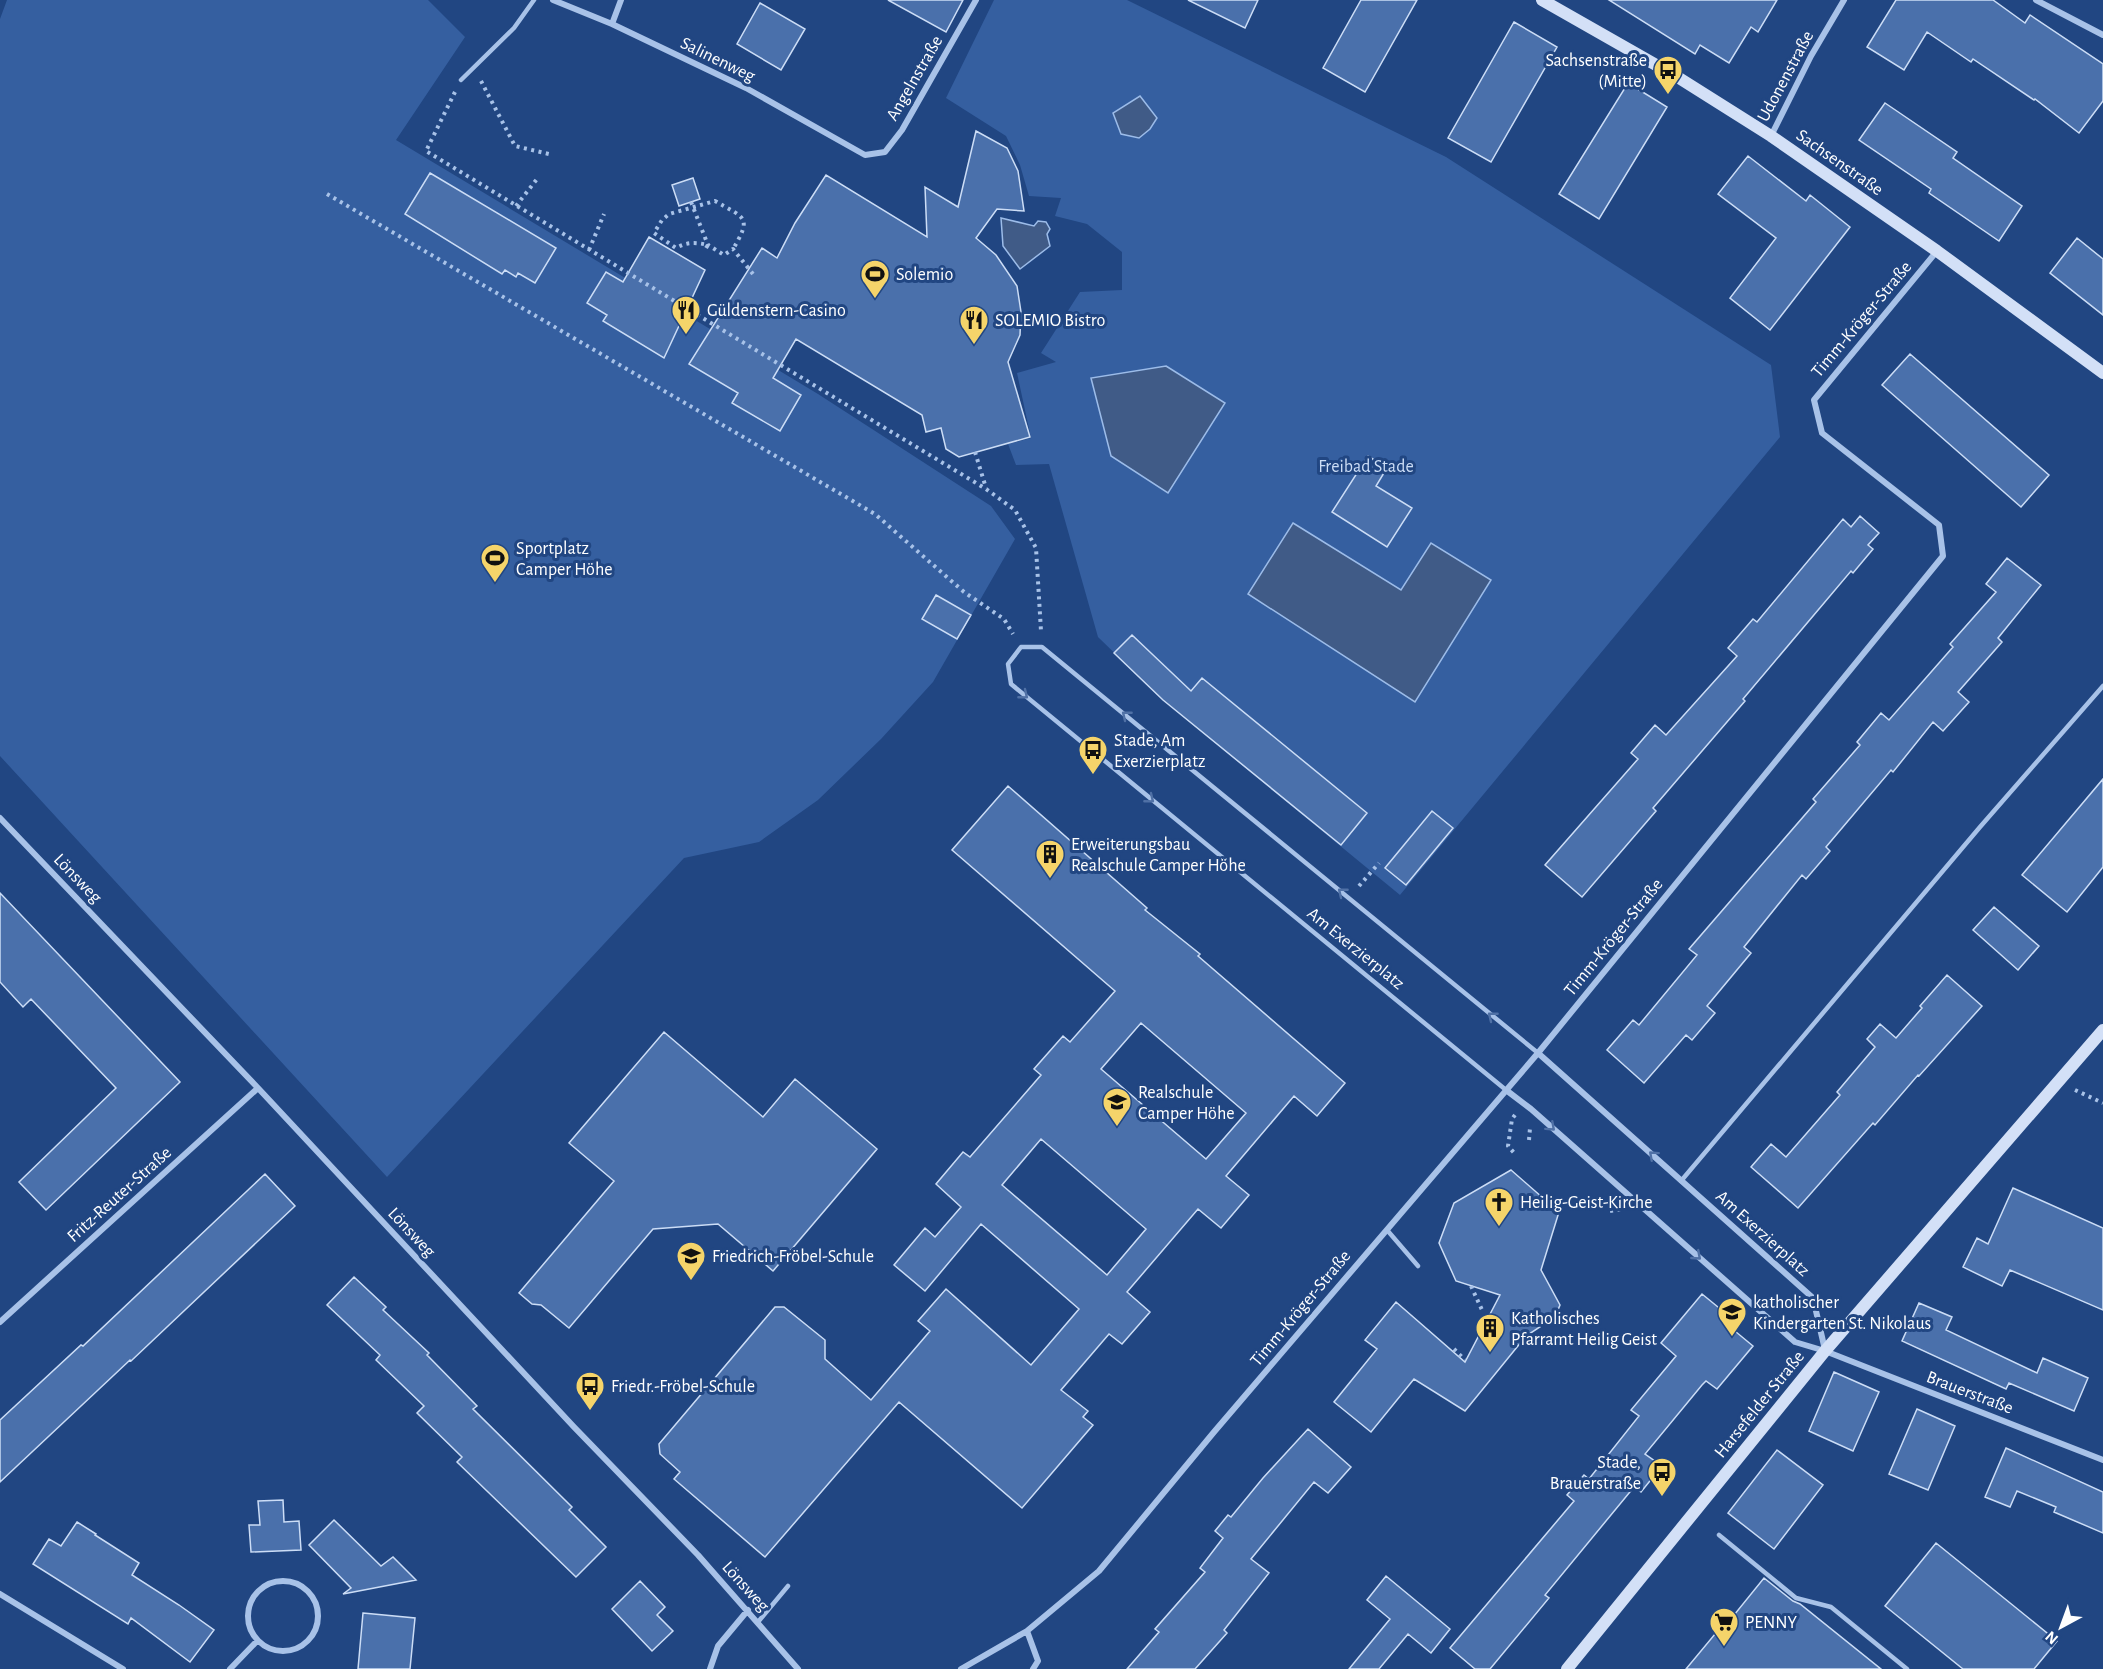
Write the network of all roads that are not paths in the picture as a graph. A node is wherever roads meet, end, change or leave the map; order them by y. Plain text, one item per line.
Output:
1 (534, 0) edge
2 (553, 0) edge
3 (621, 0) edge
4 (976, 0) edge
5 (1542, 0) edge
6 (1844, 0) edge
7 (2036, 0) edge
8 (612, 24) junction
9 (2103, 35) edge
10 (461, 80) road end
11 (1771, 136) junction
12 (865, 155) joint
13 (1936, 252) junction
14 (2103, 373) edge
15 (2103, 686) edge
16 (0, 819) edge
17 (2103, 1030) edge
18 (1538, 1053) junction
19 (258, 1088) junction
20 (1506, 1090) junction
21 (1682, 1181) junction
22 (1387, 1230) junction
23 (1418, 1266) dead end
24 (0, 1322) edge
25 (1825, 1351) junction
26 (2103, 1460) edge
27 (1719, 1535) dead end
28 (788, 1586) dead end
29 (0, 1594) edge
30 (748, 1610) junction
31 (758, 1622) junction
32 (1028, 1631) junction
33 (257, 1641) junction
34 (123, 1669) edge
35 (230, 1669) edge
36 (710, 1669) edge
37 (798, 1669) edge
38 (961, 1669) edge
39 (1033, 1669) edge
40 (1568, 1669) edge
41 (1907, 1669) edge

1 - 10 lane
2 - 8 street, Salinenweg
3 - 8 street
4 - 12 street, Angelnstraße
5 - 11 main road, Sachsenstraße
6 - 11 street, Udonenstraße
7 - 9 street
8 - 12 street, Salinenweg
11 - 13 main road, Sachsenstraße
13 - 14 main road, Sachsenstraße
13 - 18 street, Timm-Kröger-Straße
15 - 21 lane
16 - 19 street, Lönsweg
17 - 25 main road, Harsefelder Straße
18 - 20 street, Timm-Kröger-Straße
18 -> 20 lane, Am Exerzierplatz
21 -> 18 street, Am Exerzierplatz
19 - 24 street, Fritz-Reuter-Straße
19 - 30 street, Lönsweg
20 - 22 street, Timm-Kröger-Straße
20 -> 25 street, Am Exerzierplatz
21 - 25 street, Am Exerzierplatz
22 - 23 lane
22 - 32 street, Timm-Kröger-Straße
25 - 26 street, Brauerstraße
25 - 40 main road, Harsefelder Straße
27 - 41 lane
28 - 31 lane
29 - 34 street
30 - 31 street, Lönsweg
30 - 36 street
31 - 37 street, Lönsweg
32 - 38 street, Timm-Kröger-Straße
32 - 39 street
33 - 33 street
33 - 35 street

